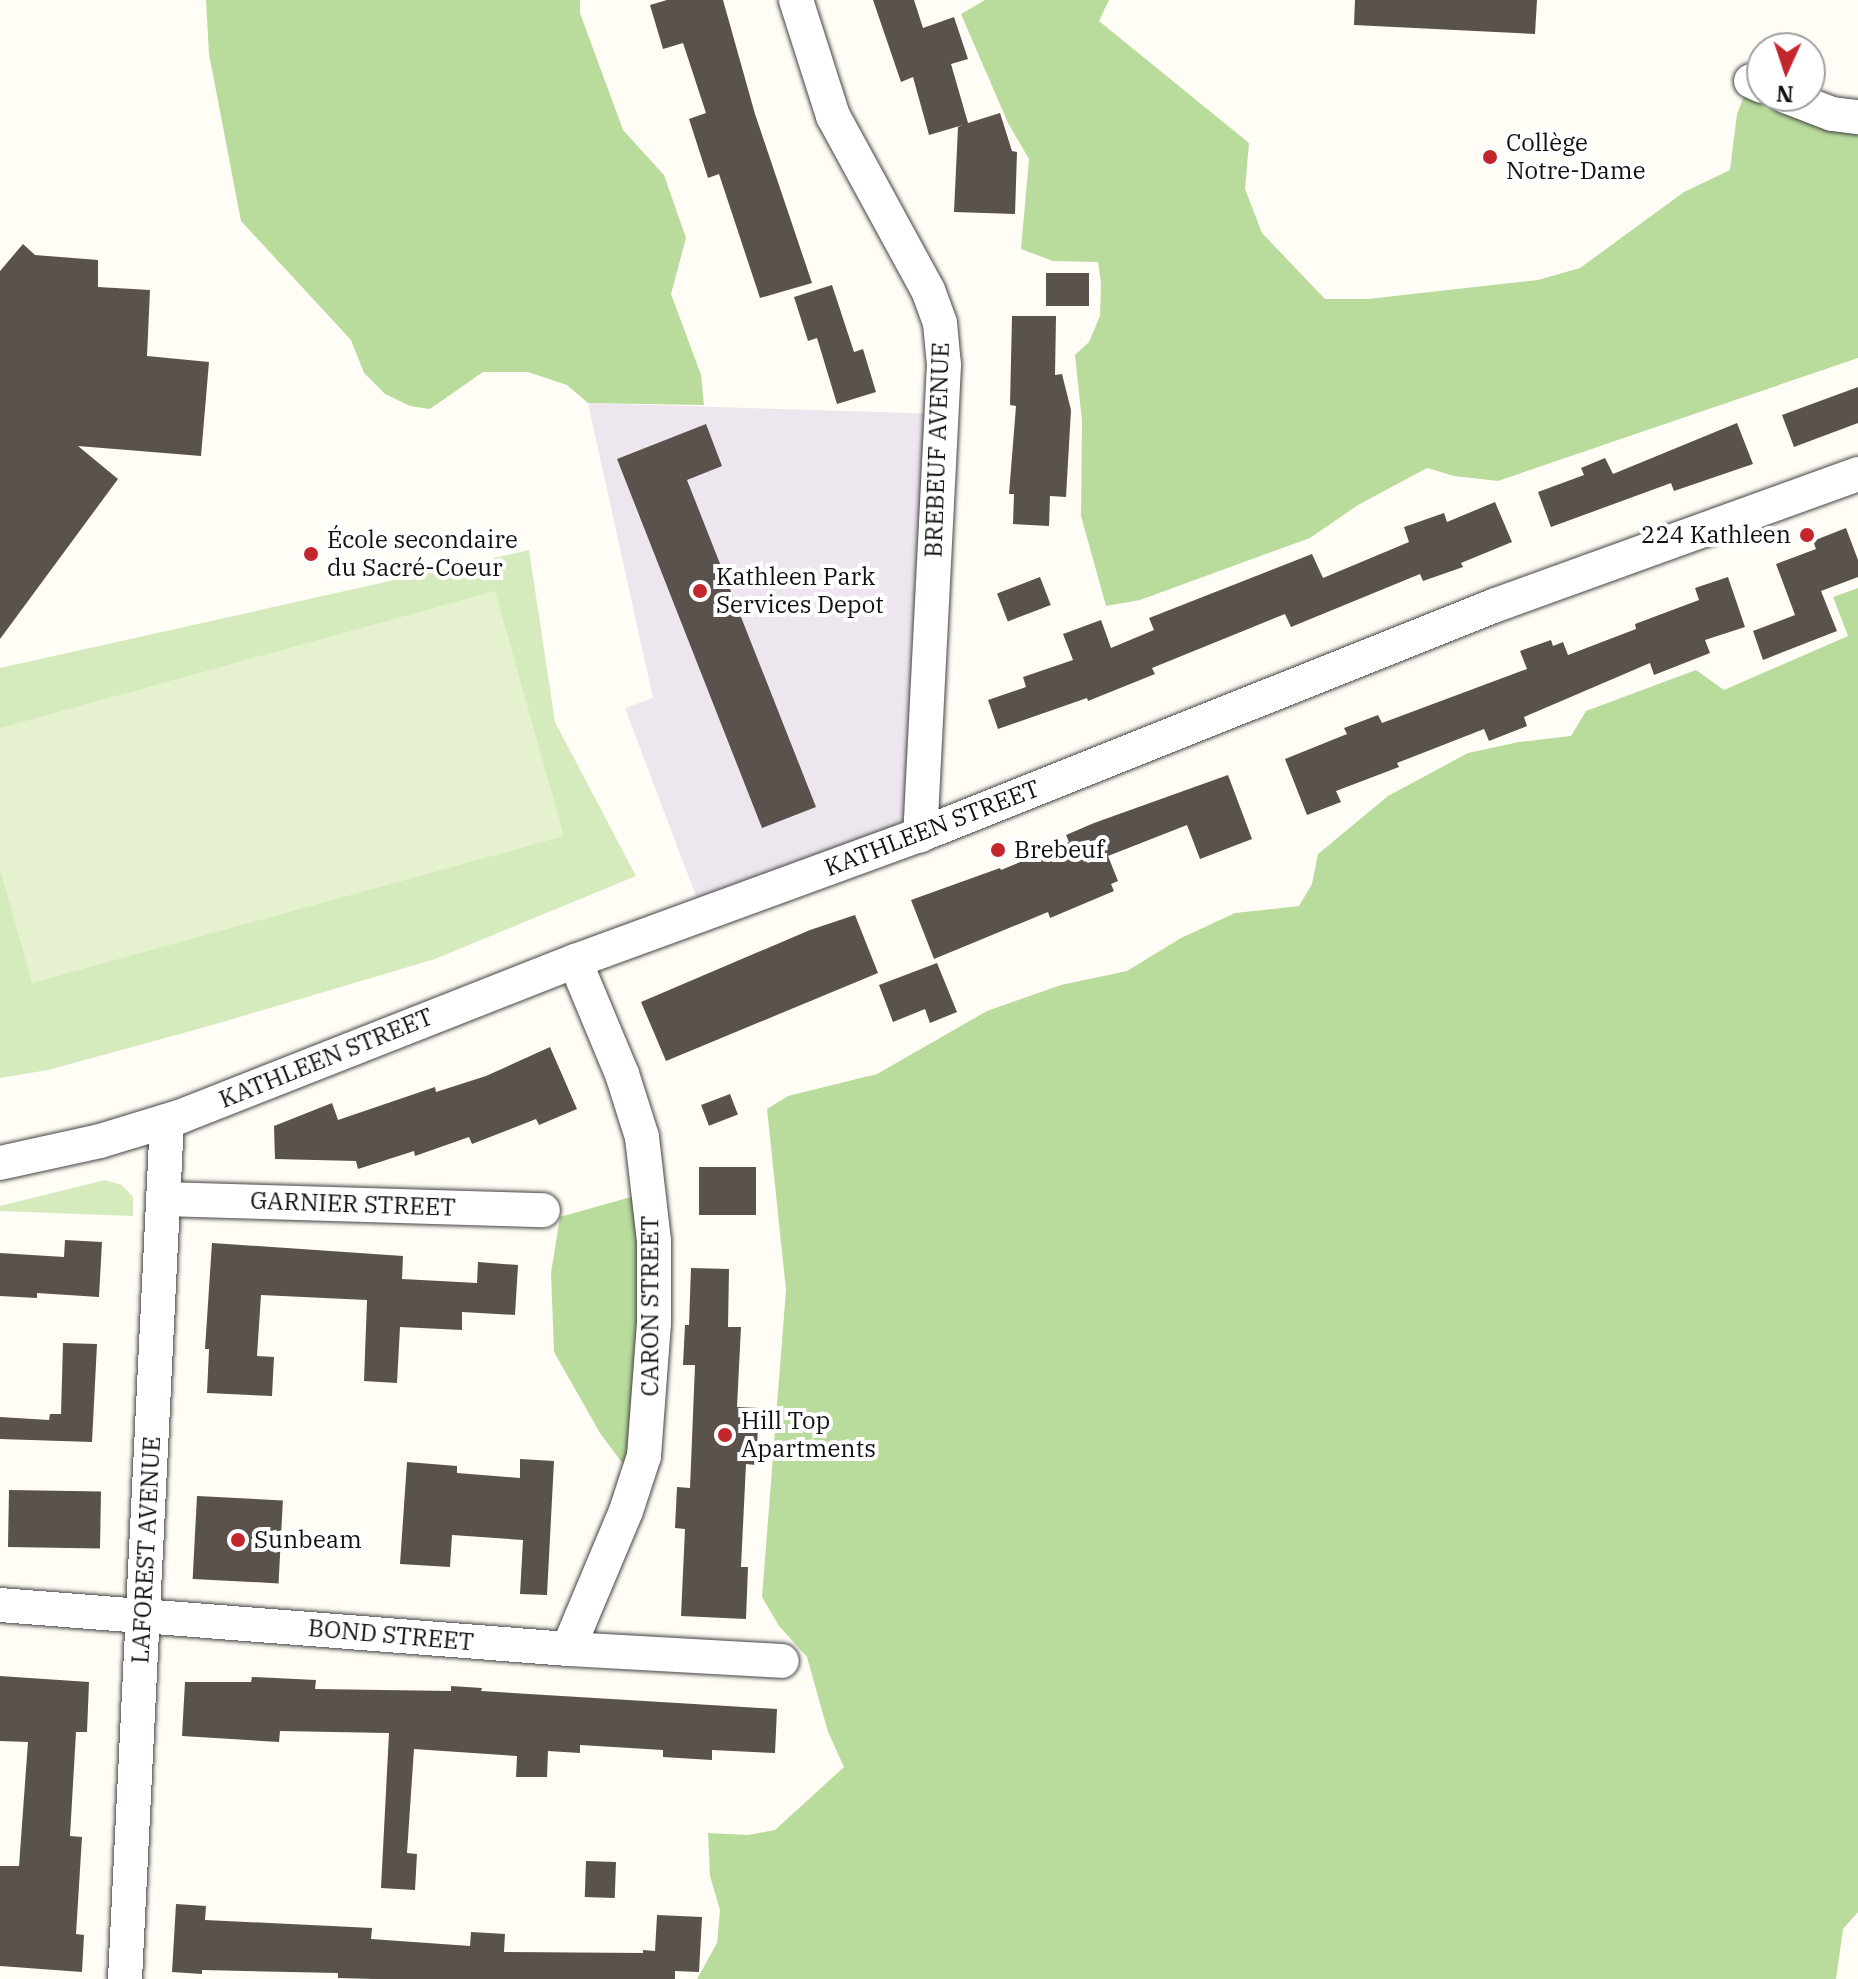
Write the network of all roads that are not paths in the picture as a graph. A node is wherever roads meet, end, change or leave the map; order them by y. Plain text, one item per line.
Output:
1 (796, 0) edge
2 (1826, 112) edge
3 (1858, 117) edge
4 (1858, 474) edge
5 (920, 835) junction
6 (575, 961) junction
7 (167, 1121) junction
8 (0, 1163) edge
9 (163, 1199) junction
10 (543, 1210) dead end
11 (0, 1605) edge
12 (144, 1615) junction
13 (568, 1649) junction
14 (782, 1661) dead end
15 (125, 1979) edge

1 - 5 street, BREBEUF AVENUE
2 - 3 street
4 - 5 street, KATHLEEN STREET
5 - 6 street, KATHLEEN STREET
6 - 7 street, KATHLEEN STREET
6 - 13 street, CARON STREET
7 - 8 street, KATHLEEN STREET
7 - 9 street, LAFOREST AVENUE
9 - 10 street, GARNIER STREET
9 - 12 street, LAFOREST AVENUE
11 - 12 street, BOND STREET
12 - 13 street, BOND STREET
12 - 15 street, LAFOREST AVENUE
13 - 14 street, BOND STREET

